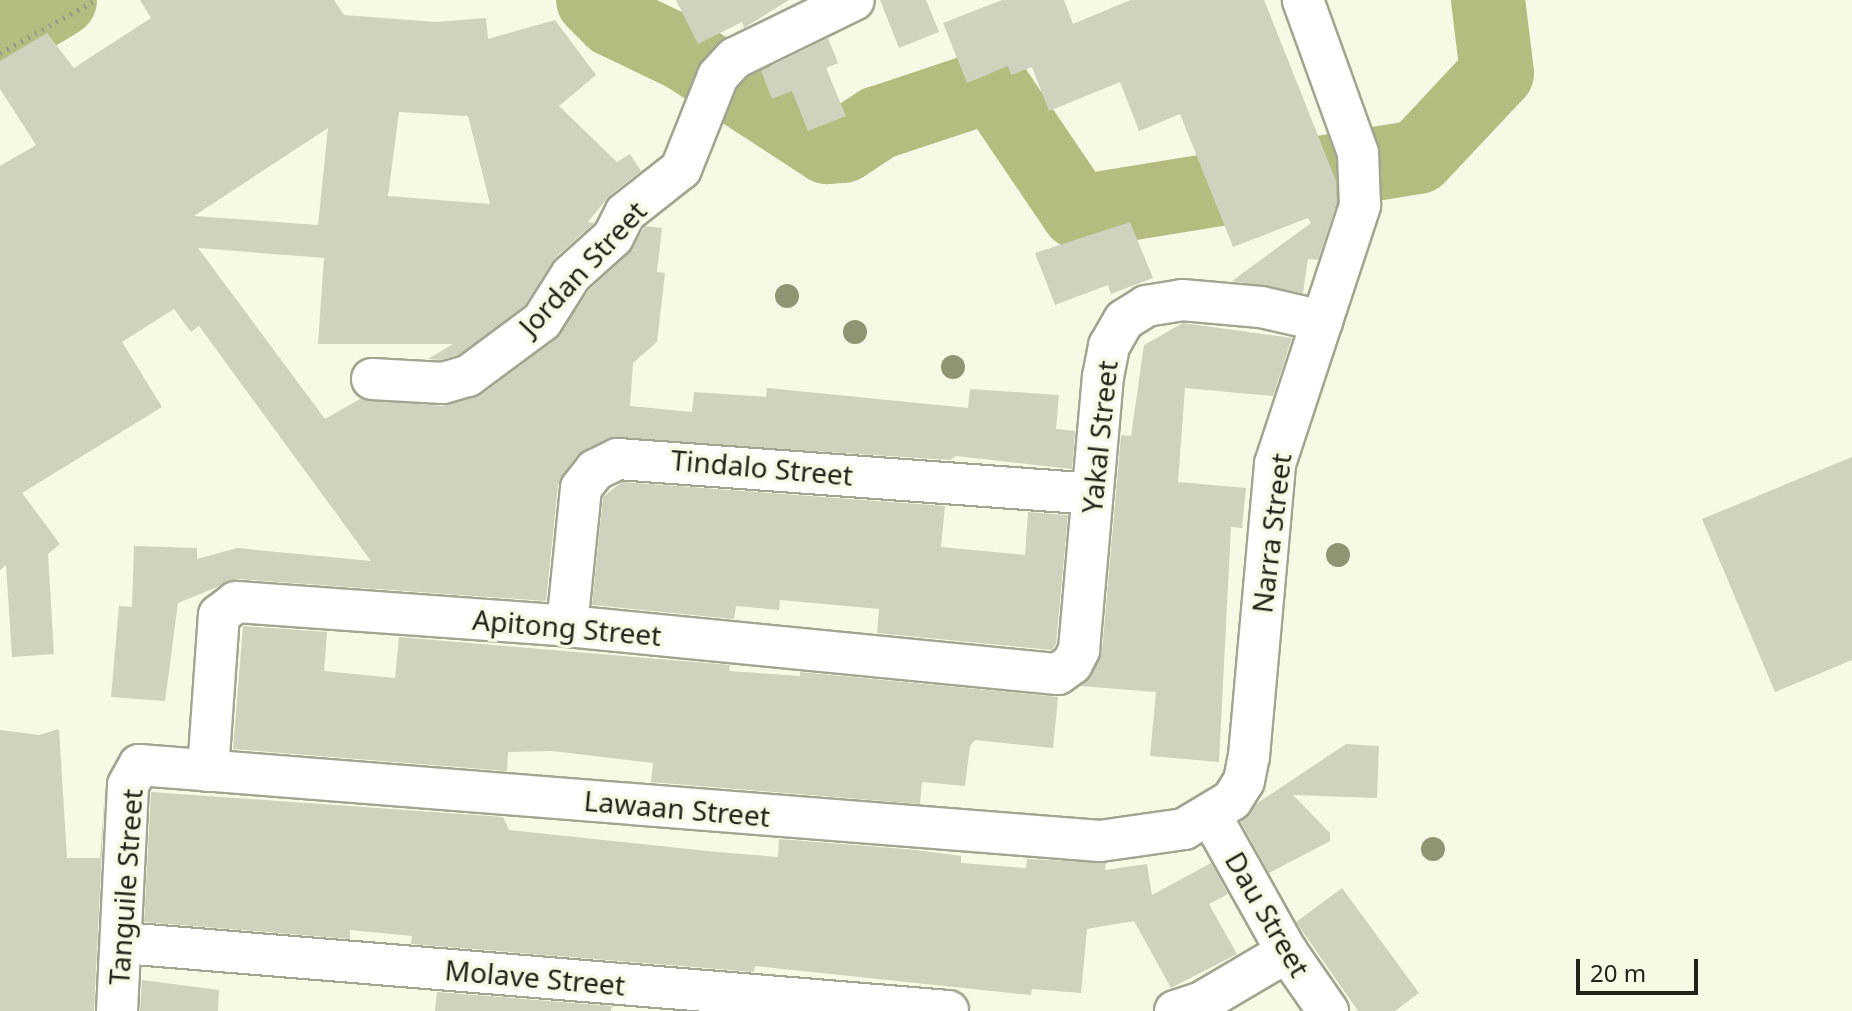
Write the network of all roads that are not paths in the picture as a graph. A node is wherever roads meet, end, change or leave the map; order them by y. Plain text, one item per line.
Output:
1 (854, 0) edge
2 (1303, 0) edge
3 (1322, 321) junction
4 (372, 379) dead end
5 (1092, 494) junction
6 (567, 626) junction
7 (1072, 664) joint
8 (139, 765) joint
9 (208, 771) junction
10 (1211, 816) junction
11 (123, 943) junction
12 (1287, 952) junction
13 (636, 998) edge
14 (117, 1011) edge
15 (948, 1011) edge
16 (1175, 1011) edge
17 (1328, 1011) edge

1 - 4 street, Jordan Street
2 - 3 street, Narra Street
3 - 5 street, Yakal Street
3 - 10 street, Narra Street
5 - 6 street, Tindalo Street
5 - 7 street, Yakal Street
6 - 7 street, Apitong Street
6 - 9 street, Apitong Street
8 - 9 street, Lawaan Street
8 - 11 street, Tanguile Street
9 - 10 street, Lawaan Street
10 - 12 street, Dau Street
11 - 13 street, Molave Street
11 - 14 street, Tanguile Street
12 - 16 street
12 - 17 street, Dau Street
13 - 15 street, Molave Street

